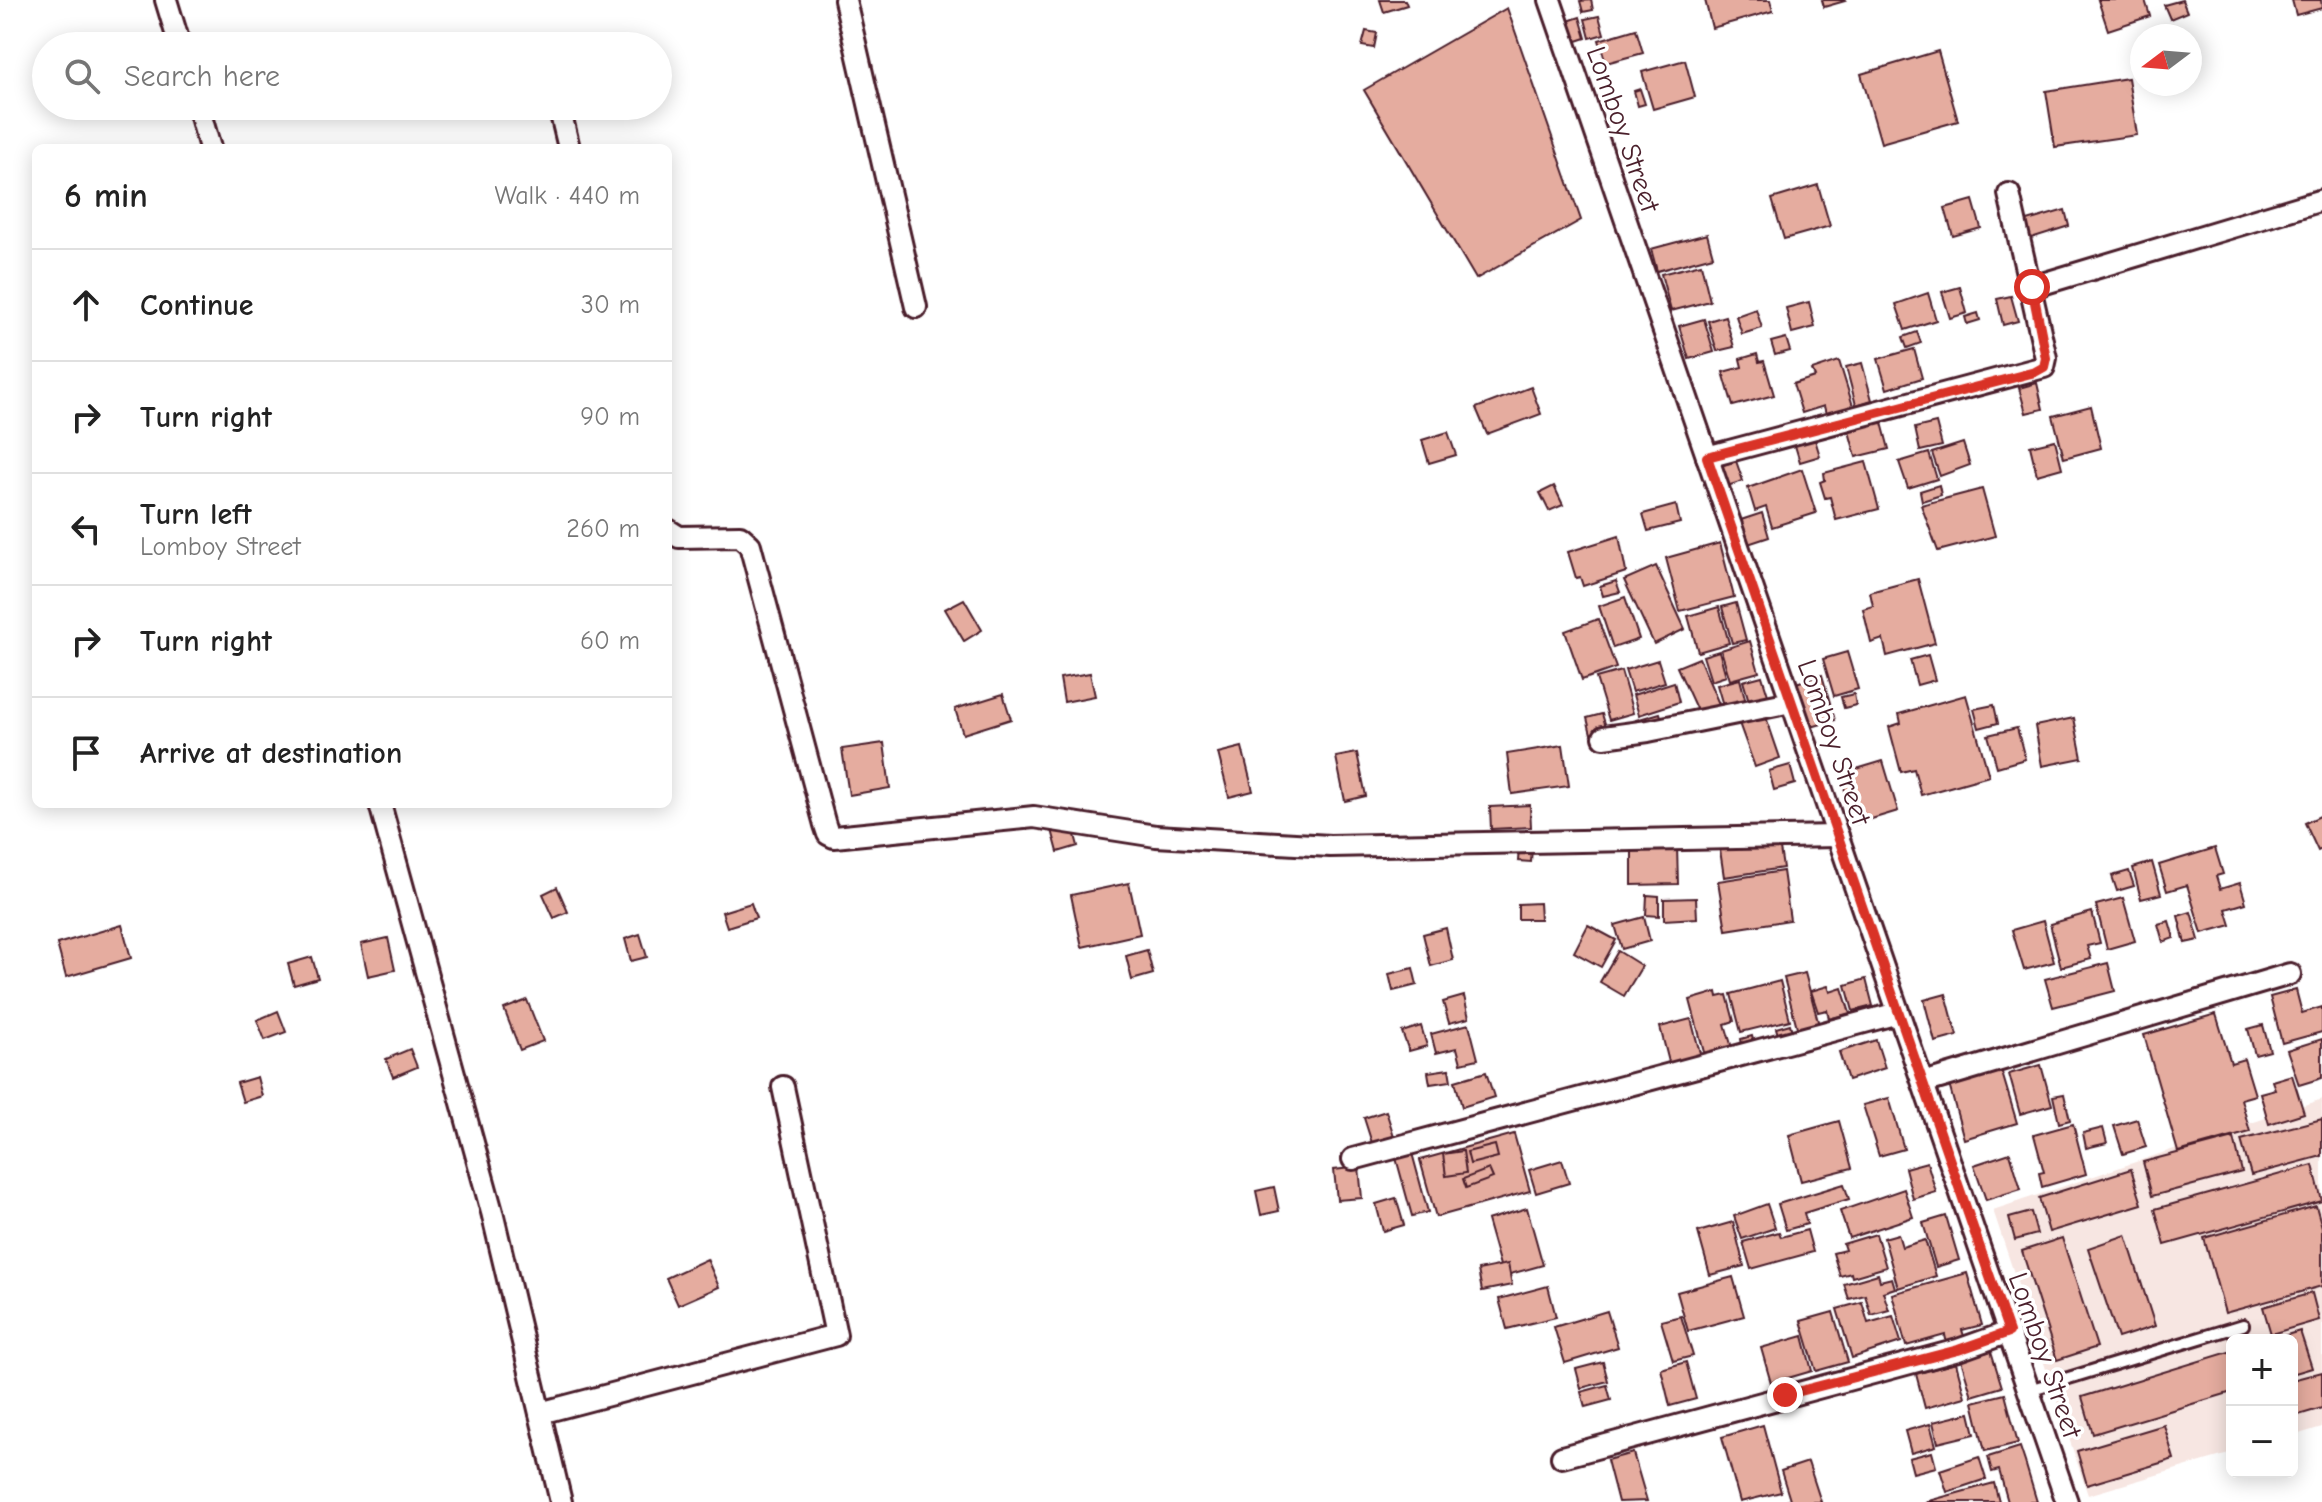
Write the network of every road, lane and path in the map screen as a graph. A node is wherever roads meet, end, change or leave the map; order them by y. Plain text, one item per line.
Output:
1 (166, 0) edge
2 (845, 0) edge
3 (1550, 0) edge
4 (176, 32) edge
5 (202, 120) edge
6 (562, 120) edge
7 (209, 144) edge
8 (568, 144) edge
9 (2009, 194) dead end
10 (2322, 200) edge
11 (2032, 287) junction
12 (916, 307) dead end
13 (1707, 457) junction
14 (672, 533) edge
15 (1791, 702) junction
16 (1604, 737) dead end
17 (381, 808) edge
18 (1838, 836) junction
19 (2290, 974) dead end
20 (1898, 1013) junction
21 (1923, 1083) junction
22 (783, 1087) dead end
23 (1353, 1159) dead end
24 (2243, 1325) dead end
25 (2009, 1332) junction
26 (2029, 1390) junction
27 (540, 1413) junction
28 (1562, 1457) dead end
29 (561, 1502) edge
30 (2067, 1502) edge

1 - 4 street
2 - 12 street
3 - 13 street, Lomboy Street
5 - 7 street
6 - 8 street
9 - 11 street
10 - 11 street
11 - 13 street
13 - 15 street, Lomboy Street
14 - 18 street
15 - 16 street
15 - 18 street, Lomboy Street
17 - 27 street
18 - 20 street, Lomboy Street
19 - 21 street
20 - 21 street, Lomboy Street
20 - 23 street
21 - 25 street, Lomboy Street
22 - 27 street
24 - 26 lane
25 - 26 street, Lomboy Street
25 - 28 street
26 - 30 street, Lomboy Street
27 - 29 street

